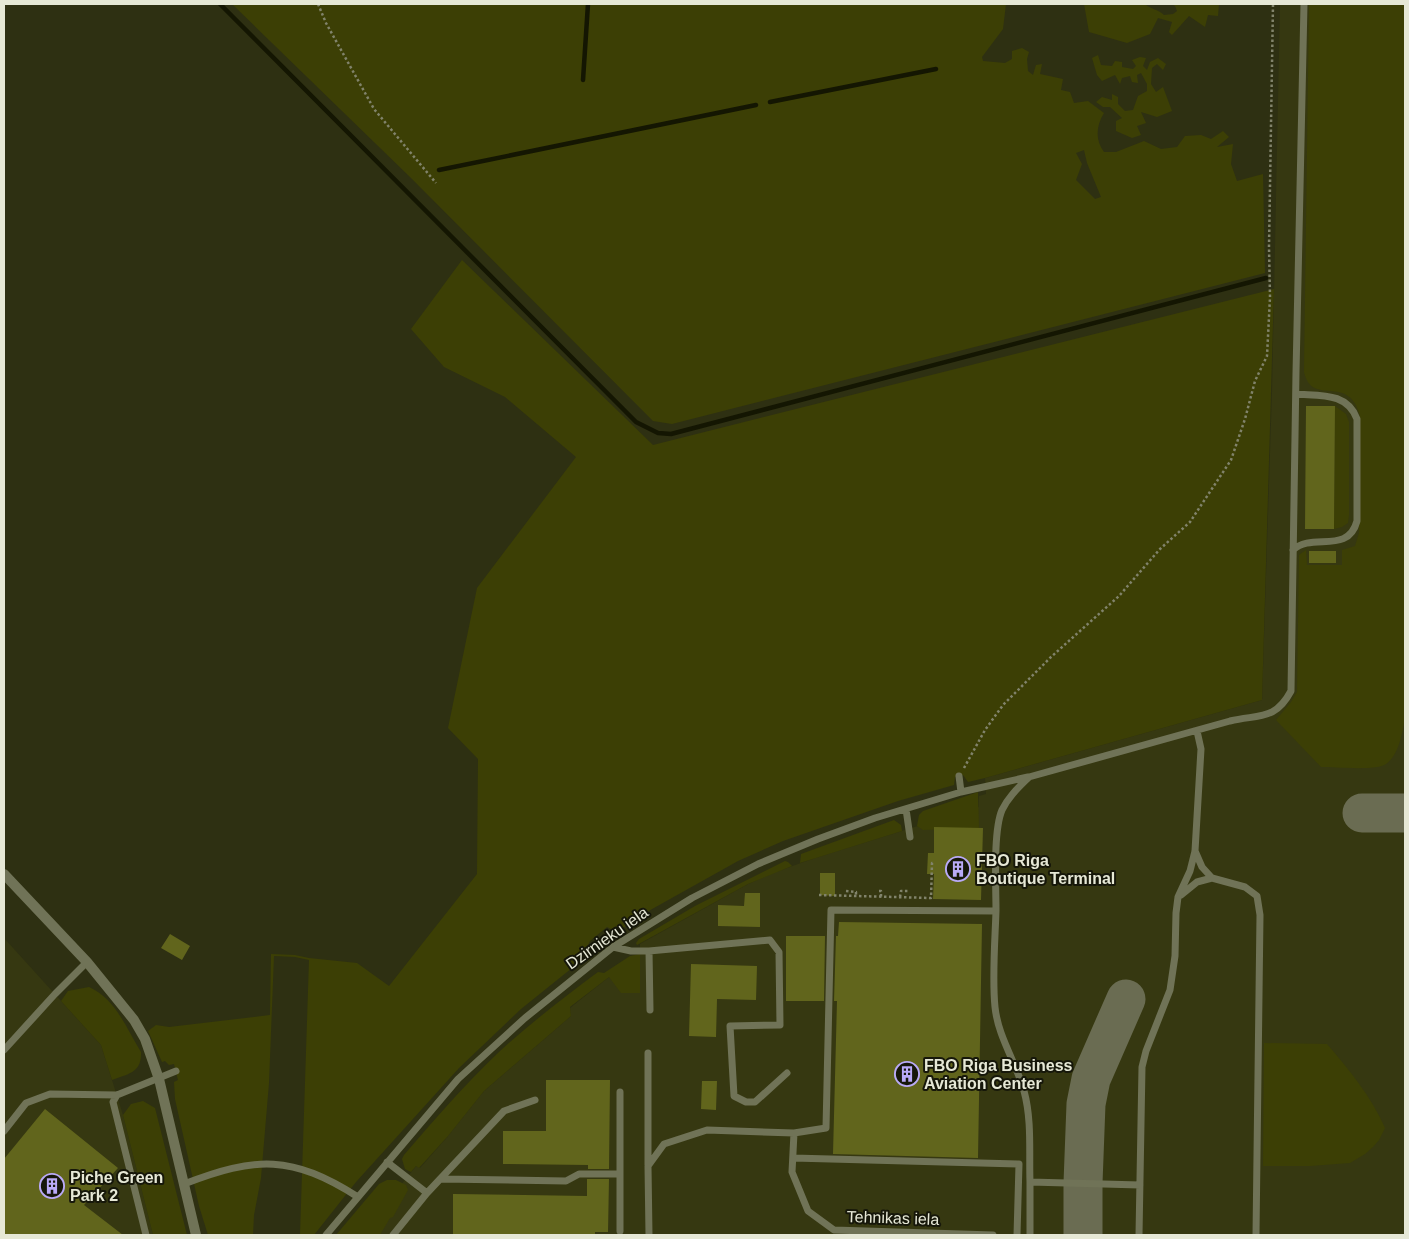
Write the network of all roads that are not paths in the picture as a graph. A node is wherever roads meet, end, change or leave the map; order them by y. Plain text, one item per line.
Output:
1 (1304, 4) edge
2 (1296, 394) junction
3 (1293, 550) junction
4 (1197, 731) junction
5 (959, 776) road end
6 (1029, 777) junction
7 (962, 792) junction
8 (906, 809) junction
9 (910, 837) dead end
10 (1195, 851) junction
11 (4, 874) edge
12 (1212, 878) junction
13 (1178, 897) junction
14 (996, 911) junction
15 (613, 947) junction
16 (649, 951) junction
17 (88, 962) junction
18 (650, 1010) dead end
19 (4, 1050) edge
20 (648, 1053) dead end
21 (176, 1071) dead end
22 (787, 1073) dead end
23 (160, 1079) junction
24 (620, 1092) dead end
25 (117, 1095) junction
26 (535, 1100) dead end
27 (4, 1130) edge
28 (794, 1133) junction
29 (793, 1158) junction
30 (387, 1162) junction
31 (648, 1166) junction
32 (620, 1174) junction
33 (442, 1179) junction
34 (1030, 1182) junction
35 (184, 1184) junction
36 (1140, 1184) junction
37 (427, 1193) junction
38 (358, 1197) junction
39 (620, 1231) dead end
40 (146, 1235) edge
41 (196, 1235) edge
42 (326, 1235) edge
43 (393, 1235) edge
44 (649, 1235) edge
45 (992, 1235) edge
46 (1017, 1235) edge
47 (1030, 1235) edge
48 (1139, 1235) edge
49 (1256, 1235) edge

1 - 2 lane, Dzirnieku iela
2 - 3 lane, Dzirnieku iela
2 - 3 lane
3 - 4 lane, Dzirnieku iela
4 - 6 lane, Dzirnieku iela
4 - 10 lane
5 - 7 lane
6 - 7 lane, Dzirnieku iela
6 - 14 lane
7 - 8 lane, Dzirnieku iela
8 - 9 lane
8 - 15 lane, Dzirnieku iela
10 - 12 lane
10 - 13 lane
11 - 17 street
12 - 13 lane
12 - 49 lane
13 - 36 lane
14 - 28 lane
14 - 34 lane
15 - 16 lane
15 - 30 lane, Dzirnieku iela
16 - 18 lane
16 - 22 lane
17 - 19 lane
17 - 23 street
20 - 31 lane
21 - 23 lane
23 - 25 lane
23 - 35 street
24 - 32 lane
25 - 27 lane
25 - 40 lane
26 - 33 lane
28 - 29 lane, Tehnikas iela
28 - 31 lane
29 - 45 lane, Tehnikas iela
29 - 46 lane
30 - 37 lane
30 - 38 lane, Dzirnieku iela
31 - 44 lane
32 - 33 lane
32 - 39 lane
33 - 37 lane
34 - 36 lane
34 - 47 lane
35 - 38 lane
35 - 41 street
36 - 48 lane
37 - 43 lane
38 - 42 lane, Dzirnieku iela

